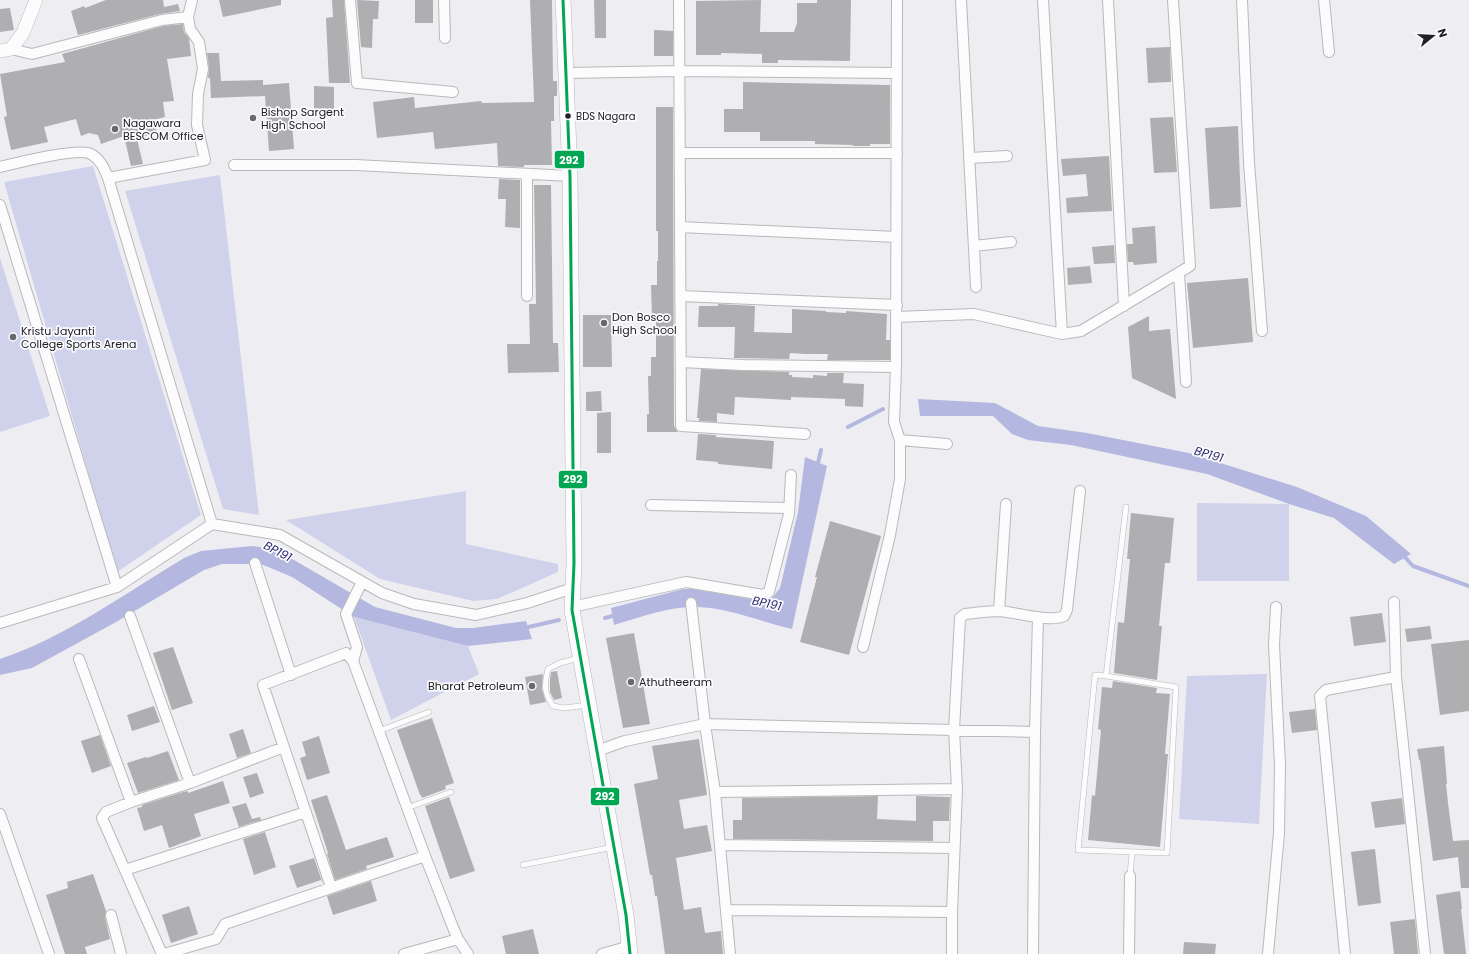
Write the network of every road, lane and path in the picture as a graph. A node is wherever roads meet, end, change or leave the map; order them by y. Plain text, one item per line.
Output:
1 (36, 0) edge
2 (192, 0) edge
3 (350, 0) edge
4 (444, 0) edge
5 (563, 0) edge
6 (679, 0) edge
7 (897, 0) edge
8 (961, 0) edge
9 (1043, 0) edge
10 (1108, 0) edge
11 (1173, 0) edge
12 (1242, 0) edge
13 (1324, 0) edge
14 (188, 17) junction
15 (445, 38) dead end
16 (5, 50) edge
17 (1329, 52) dead end
18 (679, 71) junction
19 (567, 73) junction
20 (897, 73) junction
21 (453, 92) dead end
22 (680, 153) junction
23 (897, 153) junction
24 (1007, 156) dead end
25 (969, 158) junction
26 (234, 165) dead end
27 (0, 167) edge
28 (527, 174) junction
29 (570, 176) junction
30 (108, 178) junction
31 (0, 205) edge
32 (680, 227) junction
33 (896, 237) junction
34 (1011, 242) dead end
35 (974, 246) junction
36 (1179, 273) junction
37 (976, 287) dead end
38 (527, 296) dead end
39 (680, 296) junction
40 (896, 305) junction
41 (1124, 306) junction
42 (896, 316) junction
43 (1262, 331) dead end
44 (1062, 334) junction
45 (681, 362) junction
46 (896, 367) junction
47 (1186, 382) dead end
48 (805, 434) dead end
49 (900, 440) junction
50 (947, 444) dead end
51 (791, 475) dead end
52 (1080, 491) dead end
53 (1006, 504) dead end
54 (651, 505) dead end
55 (1126, 507) dead end
56 (789, 508) junction
57 (212, 524) junction
58 (255, 563) dead end
59 (361, 584) junction
60 (117, 586) junction
61 (573, 588) junction
62 (691, 602) dead end
63 (1394, 602) dead end
64 (572, 607) junction
65 (1276, 607) dead end
66 (999, 611) junction
67 (130, 616) dead end
68 (1038, 617) junction
69 (0, 622) edge
70 (863, 647) dead end
71 (580, 658) junction
72 (79, 659) dead end
73 (354, 661) junction
74 (291, 674) junction
75 (1106, 676) junction
76 (1396, 677) junction
77 (589, 705) junction
78 (429, 712) dead end
79 (705, 724) junction
80 (954, 730) junction
81 (379, 731) junction
82 (1035, 732) junction
83 (284, 747) junction
84 (598, 751) junction
85 (190, 782) junction
86 (957, 789) junction
87 (451, 792) dead end
88 (715, 792) junction
89 (131, 802) junction
90 (407, 808) junction
91 (306, 812) junction
92 (0, 814) edge
93 (720, 845) junction
94 (614, 846) junction
95 (954, 848) junction
96 (1132, 852) junction
97 (425, 856) junction
98 (523, 865) dead end
99 (125, 870) junction
100 (1130, 876) joint
101 (331, 887) junction
102 (726, 910) junction
103 (952, 912) junction
104 (111, 915) dead end
105 (458, 939) junction
106 (630, 950) edge
107 (49, 954) edge
108 (121, 954) edge
109 (163, 954) edge
110 (404, 954) edge
111 (468, 954) edge
112 (602, 954) edge
113 (730, 954) edge
114 (952, 954) edge
115 (1033, 954) edge
116 (1128, 954) edge
117 (1268, 954) edge
118 (1345, 954) edge
119 (1425, 954) edge

1 - 16 street
2 - 14 street
3 - 21 street
4 - 15 street
5 - 19 main road
6 - 18 street
7 - 20 street
8 - 25 street
9 - 44 street
10 - 41 street
11 - 36 street
12 - 43 street
13 - 17 street
14 - 16 street
14 - 30 street
18 - 19 street
18 - 20 street
18 - 22 street
19 - 29 main road
20 - 23 street
22 - 23 street
22 - 32 street
23 - 33 street
24 - 25 street
25 - 35 street
26 - 28 street
27 - 30 street
28 - 29 street
28 - 38 street
29 - 61 main road
30 - 57 street
31 - 60 street
32 - 33 street
32 - 39 street
33 - 40 street
34 - 35 street
35 - 37 street
36 - 41 street
36 - 47 street
39 - 40 street
39 - 45 street
40 - 42 street
41 - 44 street
42 - 44 street
42 - 46 street
45 - 46 street
45 - 48 street
46 - 49 street
49 - 50 street
49 - 70 street
51 - 56 street
52 - 68 street
53 - 66 street
54 - 56 street
55 - 75 lane
56 - 64 street
57 - 59 street
57 - 60 street
58 - 74 street
59 - 61 street
59 - 73 street
60 - 69 street
61 - 64 main road
62 - 79 street
63 - 76 street
64 - 71 main road
65 - 117 street
66 - 68 street
66 - 80 street
67 - 85 street
68 - 82 street
71 - 77 main road
71 - 77 lane
72 - 89 street
73 - 74 street
73 - 81 street
74 - 83 street
75 - 96 lane
75 - 96 lane
76 - 118 street
76 - 119 street
77 - 84 main road
78 - 81 lane
79 - 80 street
79 - 84 street
79 - 88 street
80 - 82 street
80 - 86 street
81 - 90 street
82 - 115 street
83 - 85 street
83 - 91 street
84 - 94 main road
85 - 89 street
86 - 88 street
86 - 95 street
87 - 90 lane
88 - 93 street
89 - 99 street
90 - 97 street
91 - 99 street
91 - 101 street
92 - 107 street
93 - 95 street
93 - 102 street
94 - 98 lane
94 - 106 main road
95 - 103 street
96 - 100 lane
97 - 101 street
97 - 105 street
99 - 109 street
100 - 116 street
101 - 109 street
102 - 103 street
102 - 113 street
103 - 114 street
104 - 108 street
105 - 110 street
105 - 111 street
106 - 112 street

